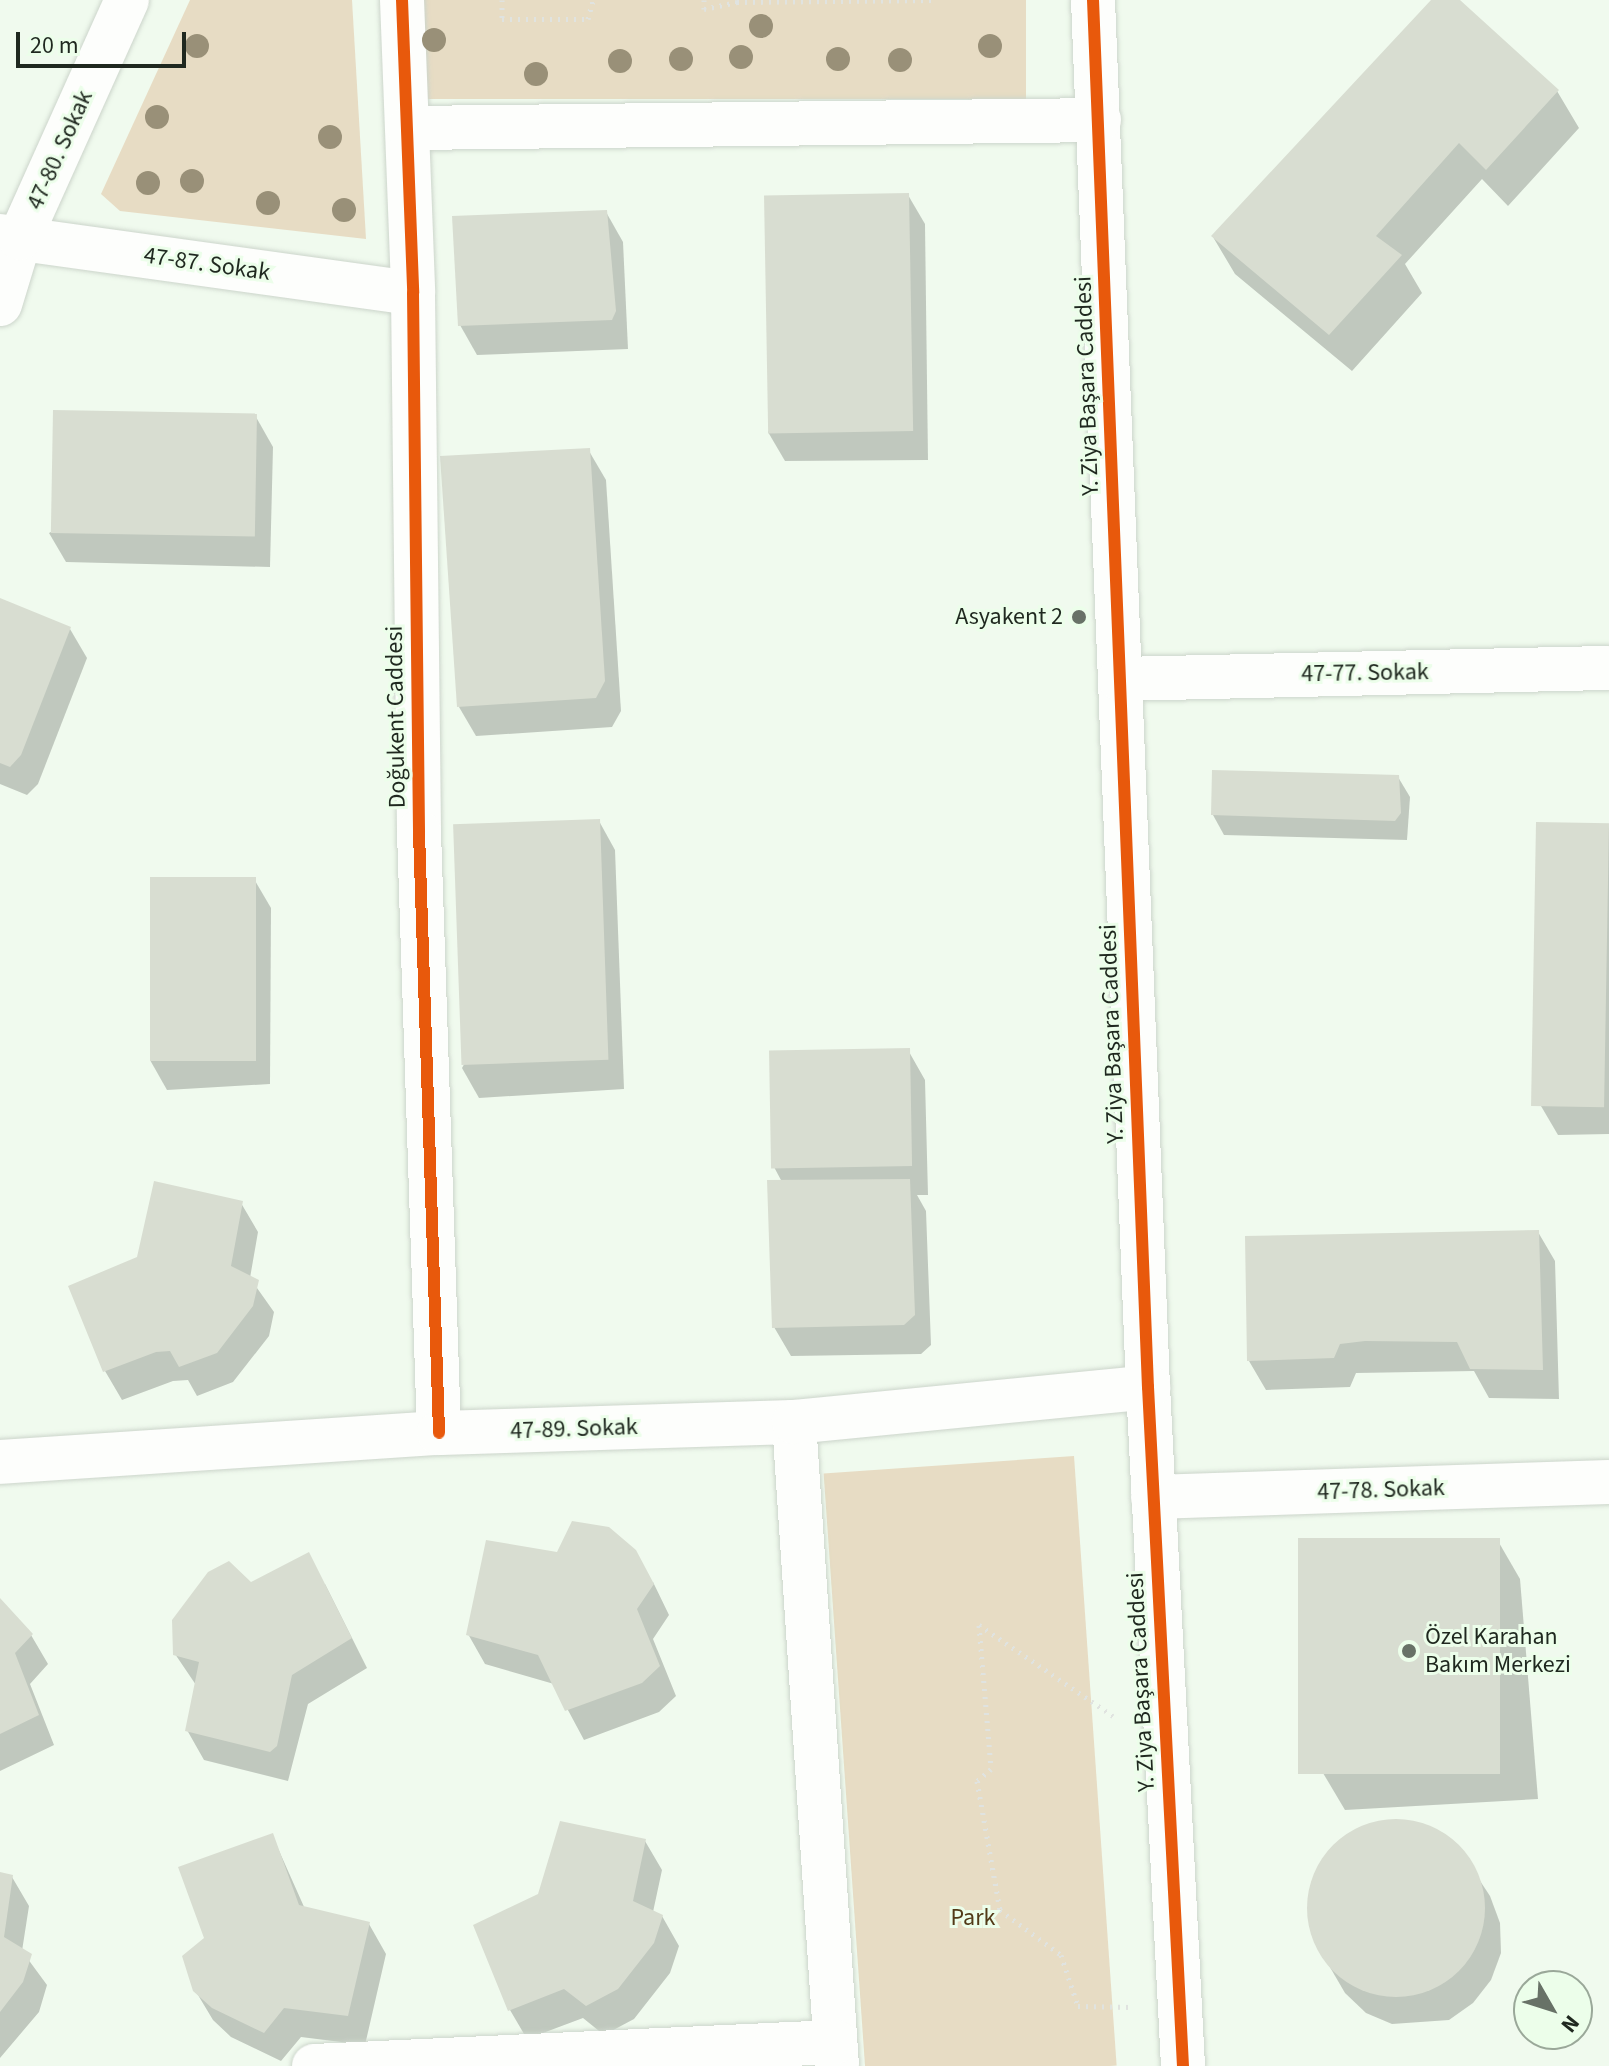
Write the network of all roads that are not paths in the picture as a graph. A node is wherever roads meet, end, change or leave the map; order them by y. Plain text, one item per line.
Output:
1 (127, 0) edge
2 (402, 0) edge
3 (1093, 0) edge
4 (1099, 120) junction
5 (409, 128) junction
6 (10, 237) edge
7 (413, 293) junction
8 (0, 304) edge
9 (1609, 668) edge
10 (1120, 679) junction
11 (1148, 1387) junction
12 (794, 1422) junction
13 (439, 1433) junction
14 (0, 1462) edge
15 (1609, 1482) edge
16 (1153, 1497) junction
17 (836, 2054) edge
18 (314, 2066) edge
19 (1183, 2066) edge

1 - 6 street, 47-80. Sokak
2 - 5 street, Doğukent Caddesi
3 - 4 street, Y. Ziya Başara Caddesi
4 - 5 street
4 - 10 street, Y. Ziya Başara Caddesi
5 - 7 street, Doğukent Caddesi
6 - 7 street, 47-87. Sokak
6 - 8 street, 47-80. Sokak
7 - 13 street, Doğukent Caddesi
9 - 10 street, 47-77. Sokak
10 - 11 street, Y. Ziya Başara Caddesi
11 - 12 street, 47-89. Sokak
11 - 16 street, Y. Ziya Başara Caddesi
12 - 13 street, 47-89. Sokak
12 - 17 street
13 - 14 street, 47-89. Sokak
15 - 16 street, 47-78. Sokak
16 - 19 street, Y. Ziya Başara Caddesi
17 - 18 street

